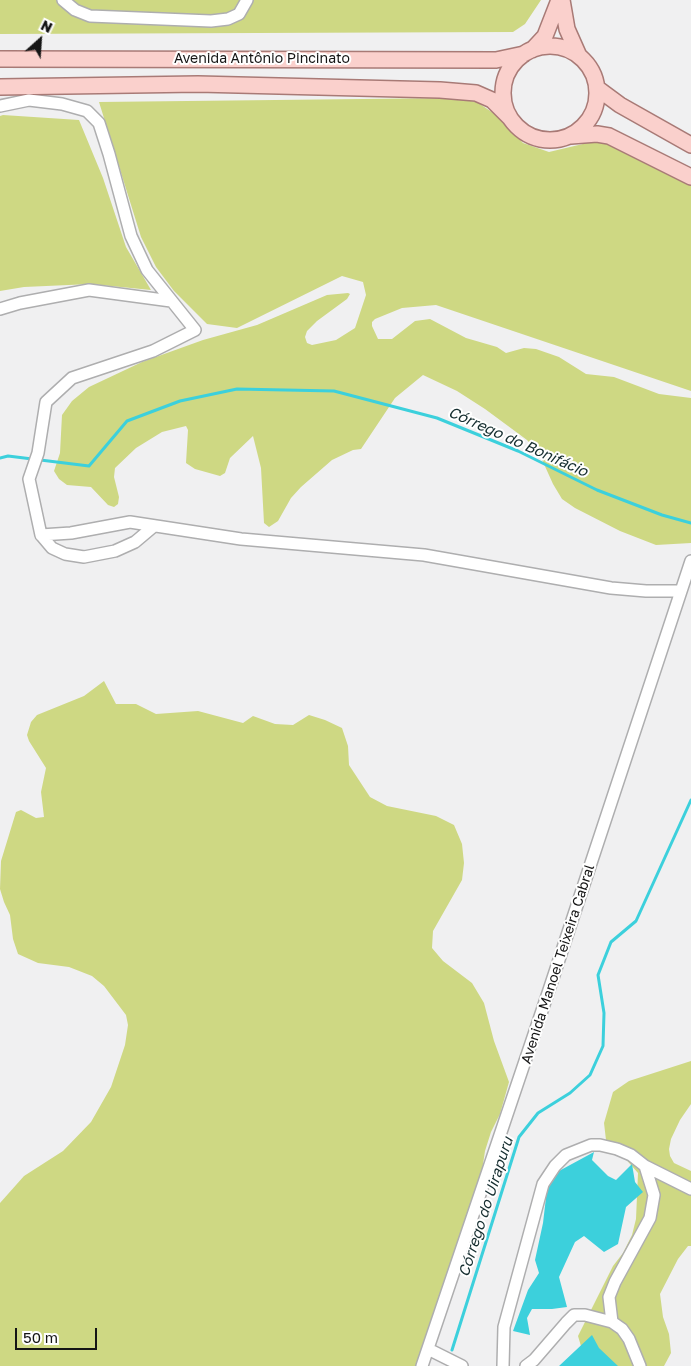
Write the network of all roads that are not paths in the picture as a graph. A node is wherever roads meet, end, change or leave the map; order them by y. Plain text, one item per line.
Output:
1 (63, 0) edge
2 (247, 0) edge
3 (560, 0) edge
4 (528, 52) junction
5 (578, 56) junction
6 (0, 59) edge
7 (0, 87) edge
8 (597, 88) junction
9 (0, 106) edge
10 (511, 119) junction
11 (570, 136) junction
12 (691, 145) edge
13 (691, 177) edge
14 (171, 301) junction
15 (0, 309) edge
16 (154, 526) junction
17 (41, 535) junction
18 (691, 561) edge
19 (681, 591) junction
20 (645, 1166) junction
21 (691, 1189) edge
22 (612, 1322) junction
23 (428, 1348) junction
24 (422, 1366) edge
25 (462, 1366) edge
26 (504, 1366) edge
27 (526, 1366) edge
28 (640, 1366) edge

1 - 2 street
3 - 4 main road
3 - 5 main road
4 - 5 main road, Avenida Antônio Pincinato
4 - 6 main road, Avenida Antônio Pincinato
4 - 10 main road
5 - 8 main road, Avenida Antônio Pincinato
7 - 10 main road, Avenida Antônio Pincinato
8 - 11 main road
8 - 12 main road
9 - 14 street
10 - 11 main road, Avenida Antônio Pincinato
11 - 13 main road, Avenida Antônio Pincinato
14 - 15 street
14 - 17 street
16 - 17 street
16 - 17 street
16 - 19 street
18 - 19 street, Avenida Manoel Teixeira Cabral
19 - 23 street, Avenida Manoel Teixeira Cabral
20 - 21 street
20 - 22 street
20 - 26 street
22 - 27 street
22 - 28 street
23 - 24 street, Avenida Manoel Teixeira Cabral
23 - 25 street

